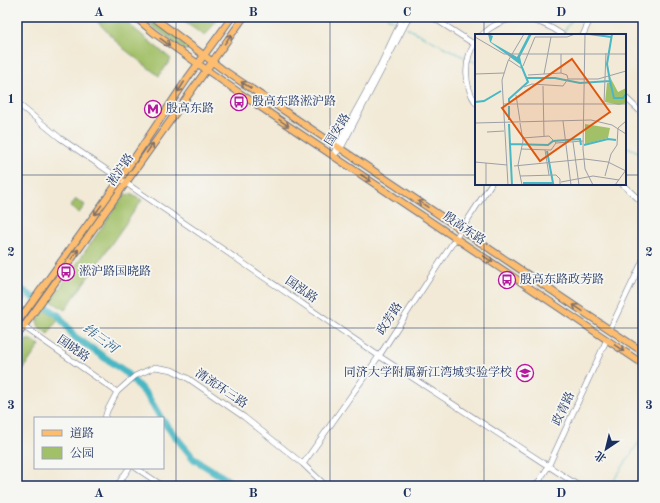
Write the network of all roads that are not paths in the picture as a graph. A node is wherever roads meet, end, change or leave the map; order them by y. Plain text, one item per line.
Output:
1 (135, 17) edge
2 (153, 17) edge
3 (232, 17) edge
4 (244, 17) edge
5 (407, 17) edge
6 (432, 17) edge
7 (591, 17) edge
8 (561, 33) edge
9 (483, 34) edge
10 (583, 34) edge
11 (475, 43) edge
12 (204, 56) junction
13 (212, 61) junction
14 (198, 64) junction
15 (206, 70) junction
16 (626, 98) edge
17 (475, 101) edge
18 (17, 103) edge
19 (643, 114) edge
20 (339, 147) junction
21 (333, 156) junction
22 (124, 180) junction
23 (490, 185) edge
24 (623, 185) edge
25 (643, 204) edge
26 (461, 230) junction
27 (456, 237) junction
28 (643, 260) edge
29 (35, 305) junction
30 (17, 322) edge
31 (24, 326) junction
32 (610, 330) junction
33 (17, 336) edge
34 (607, 339) junction
35 (643, 352) edge
36 (379, 356) junction
37 (643, 364) edge
38 (117, 392) junction
39 (105, 417) edge
40 (303, 464) junction
41 (548, 466) junction
42 (128, 469) edge
43 (138, 469) edge
44 (117, 486) edge
45 (163, 486) edge
46 (326, 486) edge
47 (536, 486) edge
48 (579, 486) edge

1 -> 14 main road, 殷高东路
2 - 12 main road, 殷高东路
3 - 12 main road, 淞沪路
13 -> 4 main road, 淞沪路
5 - 20 street, 国安路
6 - 11 street
7 - 10 street
8 - 9 street
11 - 17 street
12 - 13 main road, 殷高东路
12 - 14 main road, 淞沪路
13 - 15 main road, 淞沪路
20 -> 13 main road, 殷高东路
14 - 15 main road, 殷高东路
14 -> 22 main road, 淞沪路
15 -> 21 main road, 殷高东路
22 -> 15 main road, 淞沪路
16 - 19 street
18 - 22 street, 国泓路
20 - 21 street, 国安路
26 -> 20 main road, 殷高东路
21 -> 27 main road, 殷高东路
22 - 29 main road, 淞沪路
22 - 36 street, 国泓路
23 - 26 street, 政芳路
24 - 25 street
26 - 27 street, 政芳路
32 -> 26 main road, 殷高东路
27 -> 34 main road, 殷高东路
27 - 36 street, 政芳路
28 - 32 street
29 - 30 main road, 淞沪路
29 - 31 main road, 淞沪路
30 - 31 street, 国晓路
31 - 33 main road, 淞沪路
31 - 38 street, 国晓路
32 - 35 main road, 殷高东路
34 -> 37 main road, 殷高东路
34 - 41 street, 政青路
36 - 40 street, 政芳路
36 - 41 street, 国泓路
38 - 39 street, 清流环三路
38 - 40 street, 清流环三路
40 - 46 street, 清流环三路
41 - 47 street, 政青路
41 - 48 street, 国泓路
42 - 44 street
43 - 45 street

